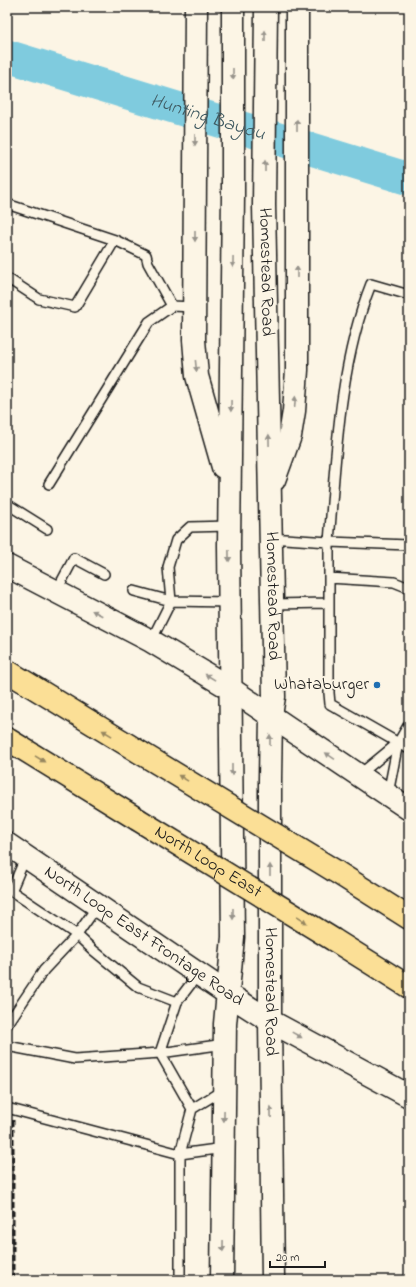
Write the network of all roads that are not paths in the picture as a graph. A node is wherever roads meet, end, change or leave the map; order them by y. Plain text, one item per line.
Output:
1 (196, 7) edge
2 (233, 7) edge
3 (266, 7) edge
4 (297, 7) edge
5 (7, 204) edge
6 (115, 240) junction
7 (7, 278) edge
8 (409, 295) edge
9 (172, 306) junction
10 (194, 307) junction
11 (49, 484) dead end
12 (230, 489) junction
13 (270, 493) junction
14 (7, 504) edge
15 (229, 526) junction
16 (47, 529) dead end
17 (270, 538) junction
18 (328, 542) junction
19 (409, 545) edge
20 (7, 566) edge
21 (104, 574) dead end
22 (328, 578) junction
23 (409, 588) edge
24 (134, 591) dead end
25 (56, 592) junction
26 (171, 601) junction
27 (230, 602) junction
28 (328, 603) junction
29 (271, 604) junction
30 (151, 641) junction
31 (7, 671) edge
32 (231, 689) junction
33 (271, 715) junction
34 (409, 724) edge
35 (7, 739) edge
36 (398, 743) junction
37 (409, 749) edge
38 (358, 775) junction
39 (388, 795) junction
40 (409, 809) edge
41 (7, 844) edge
42 (26, 856) junction
43 (98, 905) junction
44 (409, 918) edge
45 (77, 934) junction
46 (199, 973) junction
47 (409, 987) edge
48 (228, 994) junction
49 (177, 1002) junction
50 (270, 1021) junction
51 (7, 1025) edge
52 (225, 1044) junction
53 (7, 1046) edge
54 (160, 1054) junction
55 (224, 1090) junction
56 (409, 1096) edge
57 (7, 1108) edge
58 (192, 1109) junction
59 (224, 1148) junction
60 (180, 1154) junction
61 (180, 1280) edge
62 (222, 1280) edge
63 (273, 1280) edge

1 -> 10 main road
2 -> 12 main road, Homestead Road
13 -> 3 main road, Homestead Road
13 -> 4 main road
5 - 6 lane
6 - 7 lane
6 - 9 lane
8 - 18 lane
9 - 10 lane
9 - 11 lane
10 -> 12 main road
12 - 15 main road, Homestead Road
13 - 17 main road, Homestead Road
14 - 16 lane
15 - 26 lane
15 -> 27 main road, Homestead Road
17 - 18 lane
17 - 29 main road, Homestead Road
18 - 19 lane
18 - 22 lane
20 - 25 main road
21 - 25 lane
22 - 23 lane
22 - 28 lane
24 - 26 lane
30 -> 25 main road
26 - 27 lane
26 - 30 lane
27 - 32 main road, Homestead Road
28 - 29 lane
28 - 36 lane
29 - 33 main road, Homestead Road
32 -> 30 main road
44 -> 31 highway, bridge
32 - 33 main road
32 -> 48 main road, Homestead Road
38 -> 33 main road
50 -> 33 main road, Homestead Road
34 - 36 lane
35 -> 47 highway, North Loop East, bridge
36 - 37 lane
36 - 38 lane
36 - 39 lane
38 - 39 main road
39 - 40 main road
41 - 42 main road, North Loop East Frontage Road
42 - 43 main road, North Loop East Frontage Road
42 - 45 lane
43 - 45 lane
43 - 46 main road, North Loop East Frontage Road
45 - 49 lane
45 - 51 lane
46 - 48 main road, North Loop East Frontage Road
46 - 49 lane
48 - 50 main road, North Loop East Frontage Road
48 - 52 main road, Homestead Road
49 - 54 lane
50 -> 56 main road, North Loop East Frontage Road
63 -> 50 main road, Homestead Road
52 - 54 lane
52 - 55 main road, Homestead Road
53 - 54 lane
54 - 58 lane
55 - 58 lane
55 -> 59 main road, Homestead Road
57 - 60 lane
58 - 60 lane
59 - 60 lane
59 -> 62 main road, Homestead Road
60 - 61 lane

